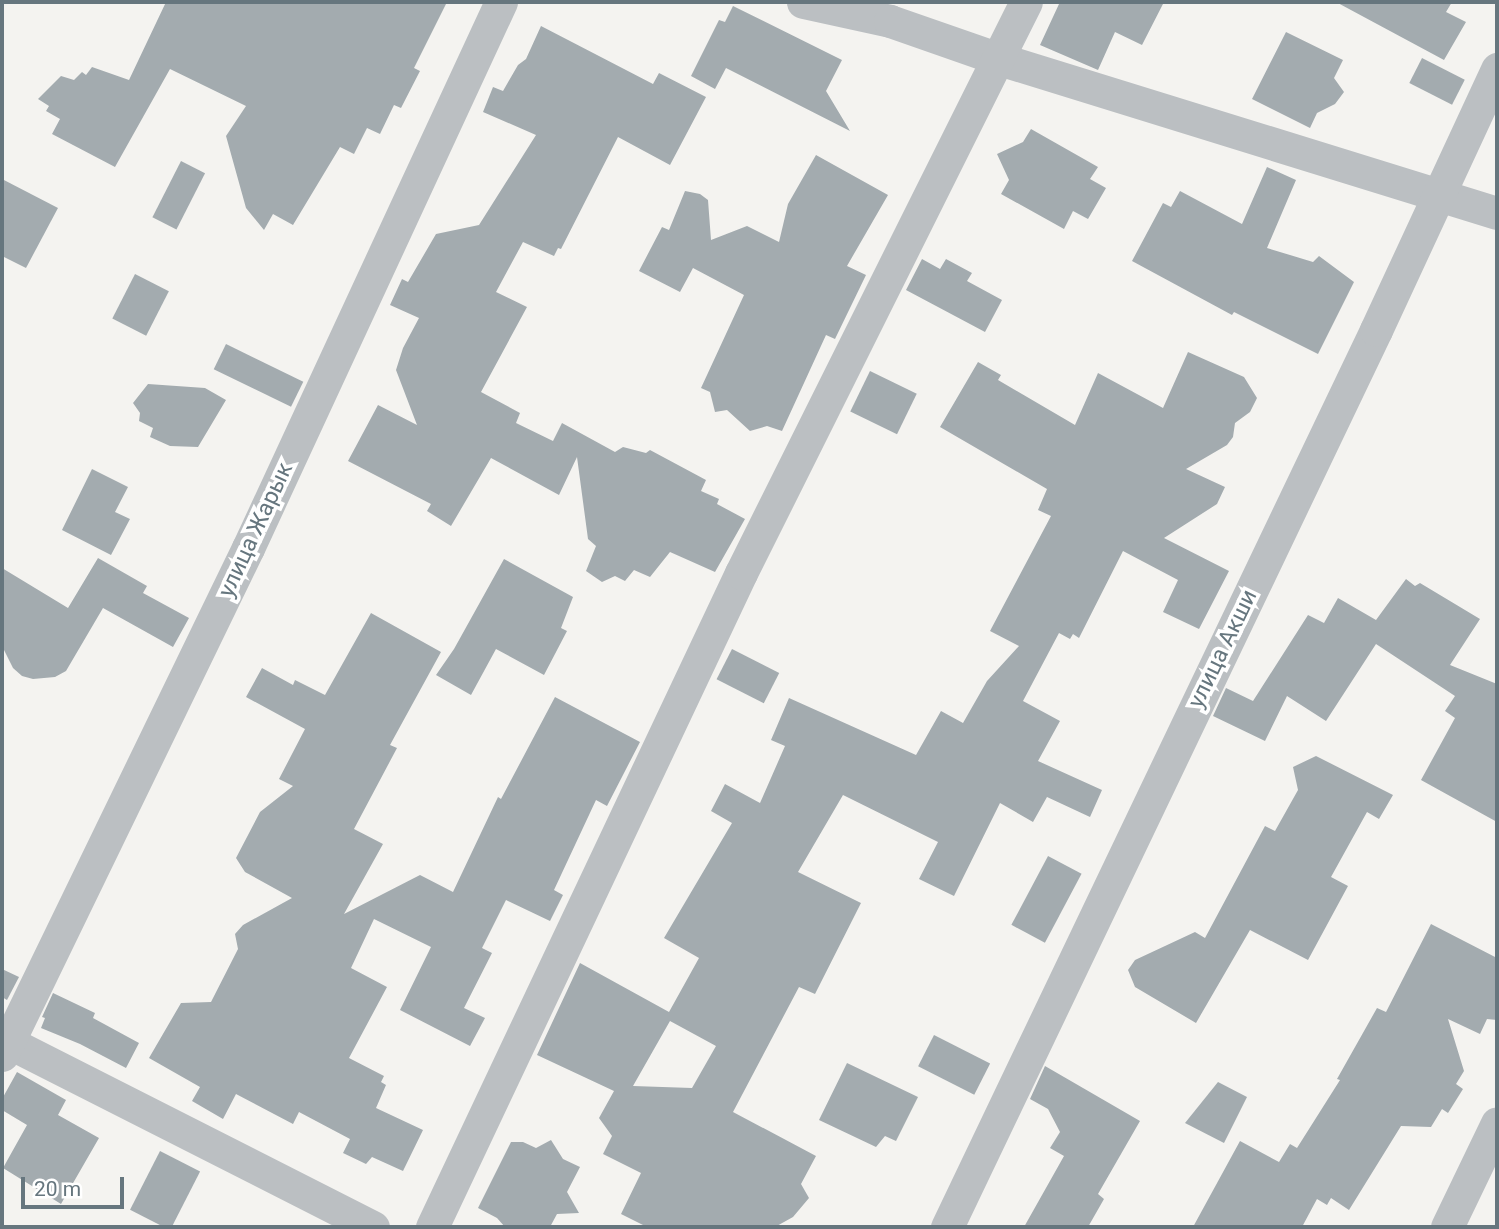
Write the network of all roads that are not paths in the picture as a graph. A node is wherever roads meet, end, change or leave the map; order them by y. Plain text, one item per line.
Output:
1 (501, 2) edge
2 (803, 2) edge
3 (1026, 2) edge
4 (999, 59) junction
5 (1497, 69) edge
6 (1436, 196) junction
7 (1497, 214) edge
8 (4, 1045) edge
9 (1497, 1123) edge
10 (373, 1227) edge
11 (432, 1227) edge
12 (947, 1227) edge
13 (1447, 1227) edge

1 - 8 street, улица Жарык
2 - 4 street
3 - 4 street
4 - 6 street
4 - 11 street
5 - 6 street, улица Акши
6 - 7 street
6 - 12 street, улица Акши
8 - 10 street
9 - 13 street

